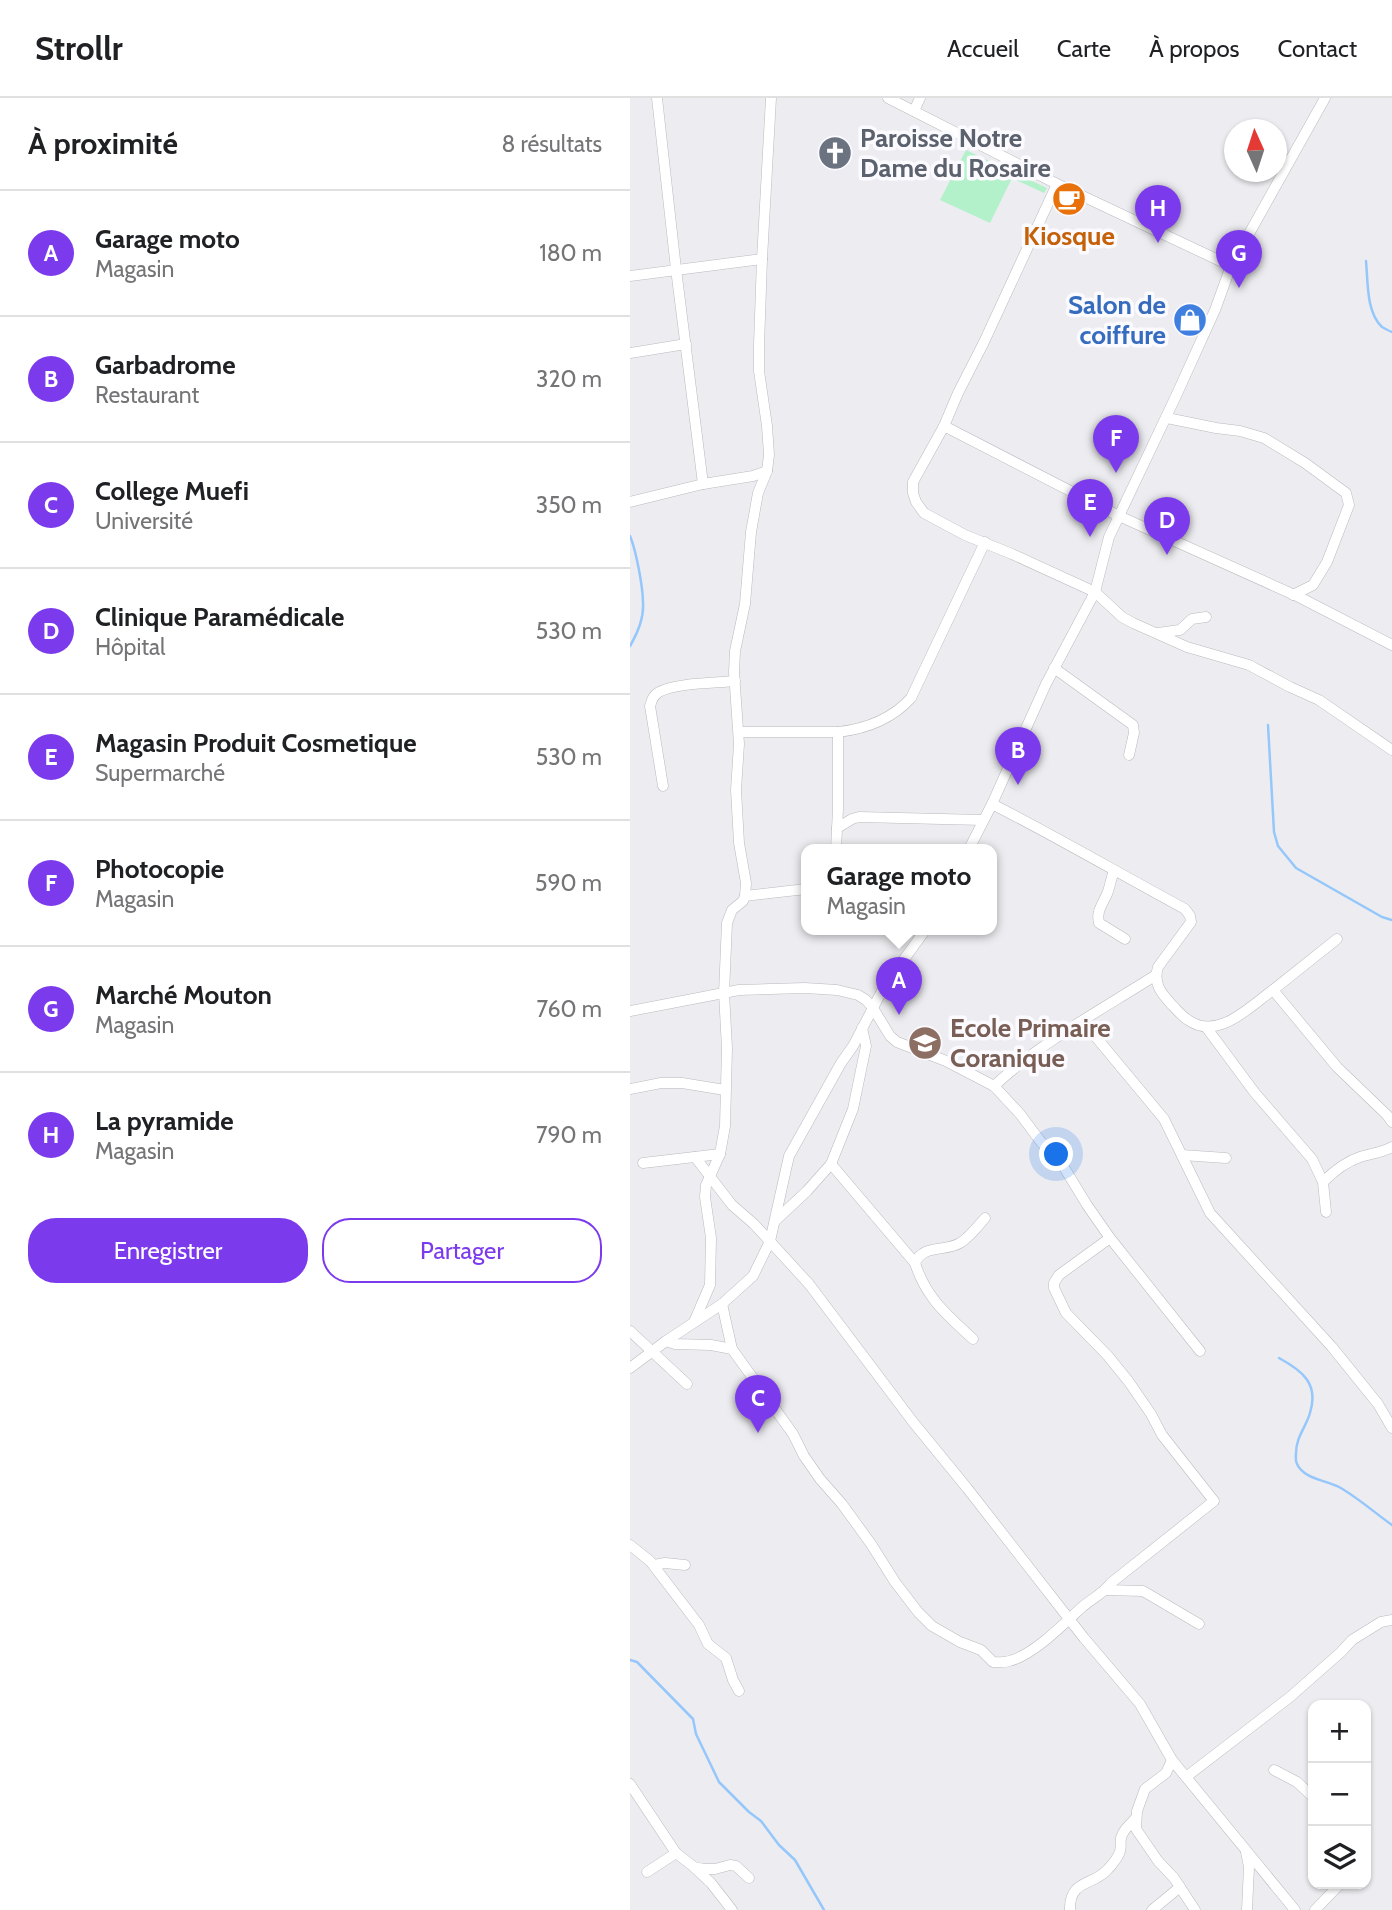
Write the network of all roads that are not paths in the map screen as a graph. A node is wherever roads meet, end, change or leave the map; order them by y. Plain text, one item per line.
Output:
1 (657, 98) edge
2 (771, 98) edge
3 (888, 98) edge
4 (920, 98) edge
5 (1325, 98) edge
6 (914, 111) junction
7 (1057, 184) junction
8 (762, 259) junction
9 (1231, 266) junction
10 (676, 269) junction
11 (630, 276) edge
12 (686, 344) junction
13 (630, 353) edge
14 (1167, 418) junction
15 (944, 426) junction
16 (767, 471) junction
17 (703, 484) junction
18 (630, 502) edge
19 (1119, 516) junction
20 (985, 542) junction
21 (1095, 592) junction
22 (1293, 595) junction
23 (1206, 617) dead end
24 (1158, 633) junction
25 (1392, 645) edge
26 (1054, 668) junction
27 (735, 681) junction
28 (738, 732) junction
29 (838, 732) junction
30 (1392, 750) edge
31 (1129, 755) dead end
32 (663, 786) dead end
33 (992, 804) junction
34 (983, 820) junction
35 (837, 828) junction
36 (836, 844) edge
37 (971, 844) edge
38 (1114, 871) junction
39 (801, 890) edge
40 (745, 896) junction
41 (922, 935) edge
42 (1125, 939) dead end
43 (1337, 939) dead end
44 (1156, 975) junction
45 (1273, 990) junction
46 (724, 993) junction
47 (873, 1008) junction
48 (630, 1012) edge
49 (1079, 1024) junction
50 (1206, 1027) junction
51 (862, 1028) junction
52 (994, 1086) junction
53 (630, 1089) edge
54 (725, 1090) junction
55 (1390, 1117) edge
56 (1392, 1147) edge
57 (720, 1154) junction
58 (1182, 1155) junction
59 (695, 1157) junction
60 (1226, 1158) dead end
61 (643, 1163) dead end
62 (831, 1164) junction
63 (710, 1175) junction
64 (1323, 1182) junction
65 (1326, 1212) dead end
66 (985, 1219) dead end
67 (774, 1221) junction
68 (1110, 1238) junction
69 (770, 1241) junction
70 (915, 1263) junction
71 (722, 1304) junction
72 (694, 1322) junction
73 (630, 1331) edge
74 (973, 1339) dead end
75 (666, 1341) junction
76 (732, 1349) junction
77 (652, 1351) junction
78 (1200, 1351) dead end
79 (630, 1368) edge
80 (687, 1384) dead end
81 (1392, 1428) edge
82 (630, 1545) edge
83 (654, 1565) junction
84 (685, 1565) dead end
85 (1106, 1590) junction
86 (1070, 1619) junction
87 (1392, 1620) edge
88 (1199, 1624) dead end
89 (739, 1691) dead end
90 (1172, 1760) junction
91 (1274, 1770) dead end
92 (1186, 1777) junction
93 (630, 1784) edge
94 (1308, 1792) edge
95 (1136, 1817) junction
96 (1245, 1848) junction
97 (676, 1853) junction
98 (694, 1867) junction
99 (647, 1872) dead end
100 (749, 1878) dead end
101 (1180, 1887) junction
102 (1335, 1889) edge
103 (732, 1910) edge
104 (1070, 1910) edge
105 (1152, 1910) edge
106 (1195, 1910) edge
107 (1247, 1910) edge
108 (1295, 1910) edge
109 (1315, 1910) edge

1 - 10 street
2 - 8 street
3 - 6 street
4 - 6 street
5 - 9 street
6 - 7 street
7 - 9 street
7 - 15 street
8 - 10 street
8 - 16 street
9 - 14 street
10 - 11 street
10 - 12 street
12 - 13 street
12 - 17 street
14 - 19 street
14 - 22 street
15 - 19 street
15 - 20 street
16 - 17 street
16 - 27 street
17 - 18 street
19 - 21 street
19 - 22 street
20 - 21 street
20 - 29 street
21 - 24 street
21 - 26 street
22 - 25 street
23 - 24 street
24 - 30 street
26 - 31 street
26 - 33 street
27 - 28 street
27 - 32 street
28 - 29 street
28 - 40 street
29 - 35 street
33 - 34 street
33 - 38 street
34 - 35 street
34 - 37 street
35 - 36 street
38 - 42 street
38 - 44 street
39 - 40 street
40 - 46 street
41 - 47 street
43 - 45 street
44 - 49 street
44 - 50 street
45 - 50 street
45 - 55 street
46 - 47 street
46 - 48 street
46 - 54 street
47 - 51 street
47 - 52 street
49 - 52 street
49 - 58 street
50 - 64 street
51 - 62 street
51 - 67 street
52 - 68 street
53 - 54 street
54 - 57 street
56 - 64 street
57 - 59 street
57 - 63 street
58 - 60 street
58 - 81 street
59 - 61 street
59 - 63 street
62 - 67 street
62 - 70 street
63 - 69 street
63 - 72 street
64 - 65 street
66 - 70 street
67 - 69 street
68 - 78 street
68 - 85 street
69 - 71 street
69 - 86 street
70 - 74 street
71 - 72 street
71 - 76 street
72 - 75 street
73 - 77 street
75 - 76 street
75 - 77 street
76 - 86 street
77 - 79 street
77 - 80 street
82 - 83 street
83 - 84 street
83 - 89 street
85 - 86 street
85 - 88 street
86 - 90 street
87 - 92 street
90 - 92 street
90 - 95 street
91 - 94 street
92 - 96 street
93 - 97 street
95 - 101 street
95 - 104 street
96 - 107 street
96 - 108 street
97 - 98 street
97 - 99 street
98 - 100 street
98 - 103 street
101 - 105 street
101 - 106 street
102 - 109 street

